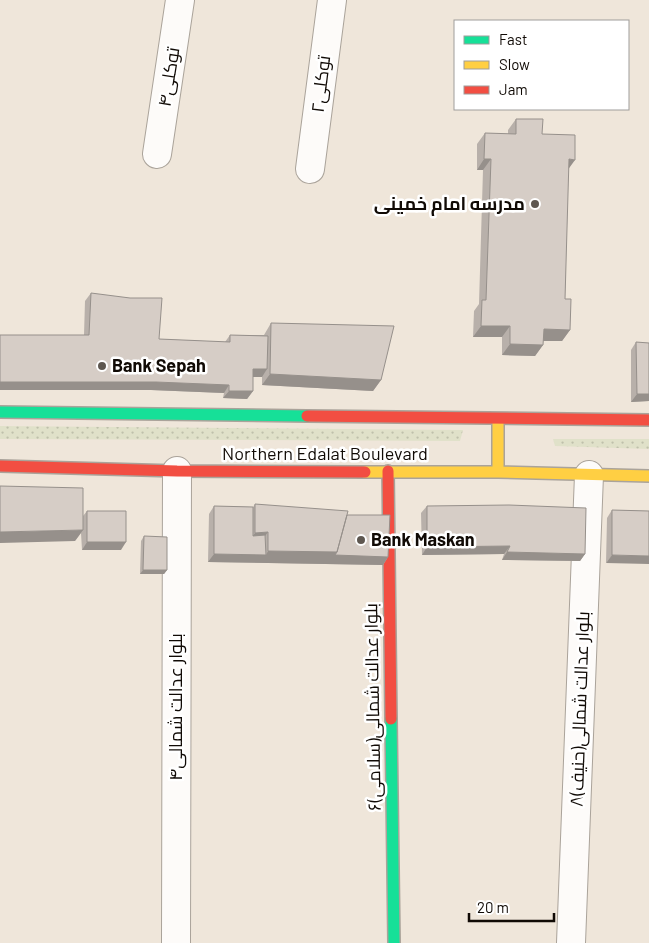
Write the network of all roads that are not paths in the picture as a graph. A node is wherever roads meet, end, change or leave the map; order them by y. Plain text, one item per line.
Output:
1 (180, 0) edge
2 (332, 0) edge
3 (157, 154) dead end
4 (310, 169) dead end
5 (0, 412) edge
6 (498, 419) junction
7 (649, 420) edge
8 (0, 466) edge
9 (177, 471) junction
10 (388, 471) junction
11 (498, 472) junction
12 (589, 475) junction
13 (649, 476) edge
14 (176, 943) edge
15 (394, 943) edge
16 (571, 943) edge

1 - 3 street, توکلی۴
2 - 4 street, توکلی۲
5 - 6 main road, Northern Edalat Boulevard
6 - 7 main road, Northern Edalat Boulevard
6 - 11 main road
8 - 9 main road, Northern Edalat Boulevard
9 - 10 main road, Northern Edalat Boulevard
9 - 14 street, بلوار عدالت شمالی۴
10 - 11 main road, Northern Edalat Boulevard
10 - 15 main road, ۶بلوار عدالت شمالی(سلامی)
11 - 12 main road, Northern Edalat Boulevard
12 - 13 main road, Northern Edalat Boulevard
12 - 16 street, ۸بلوار عدالت شمالی(حنیف)

